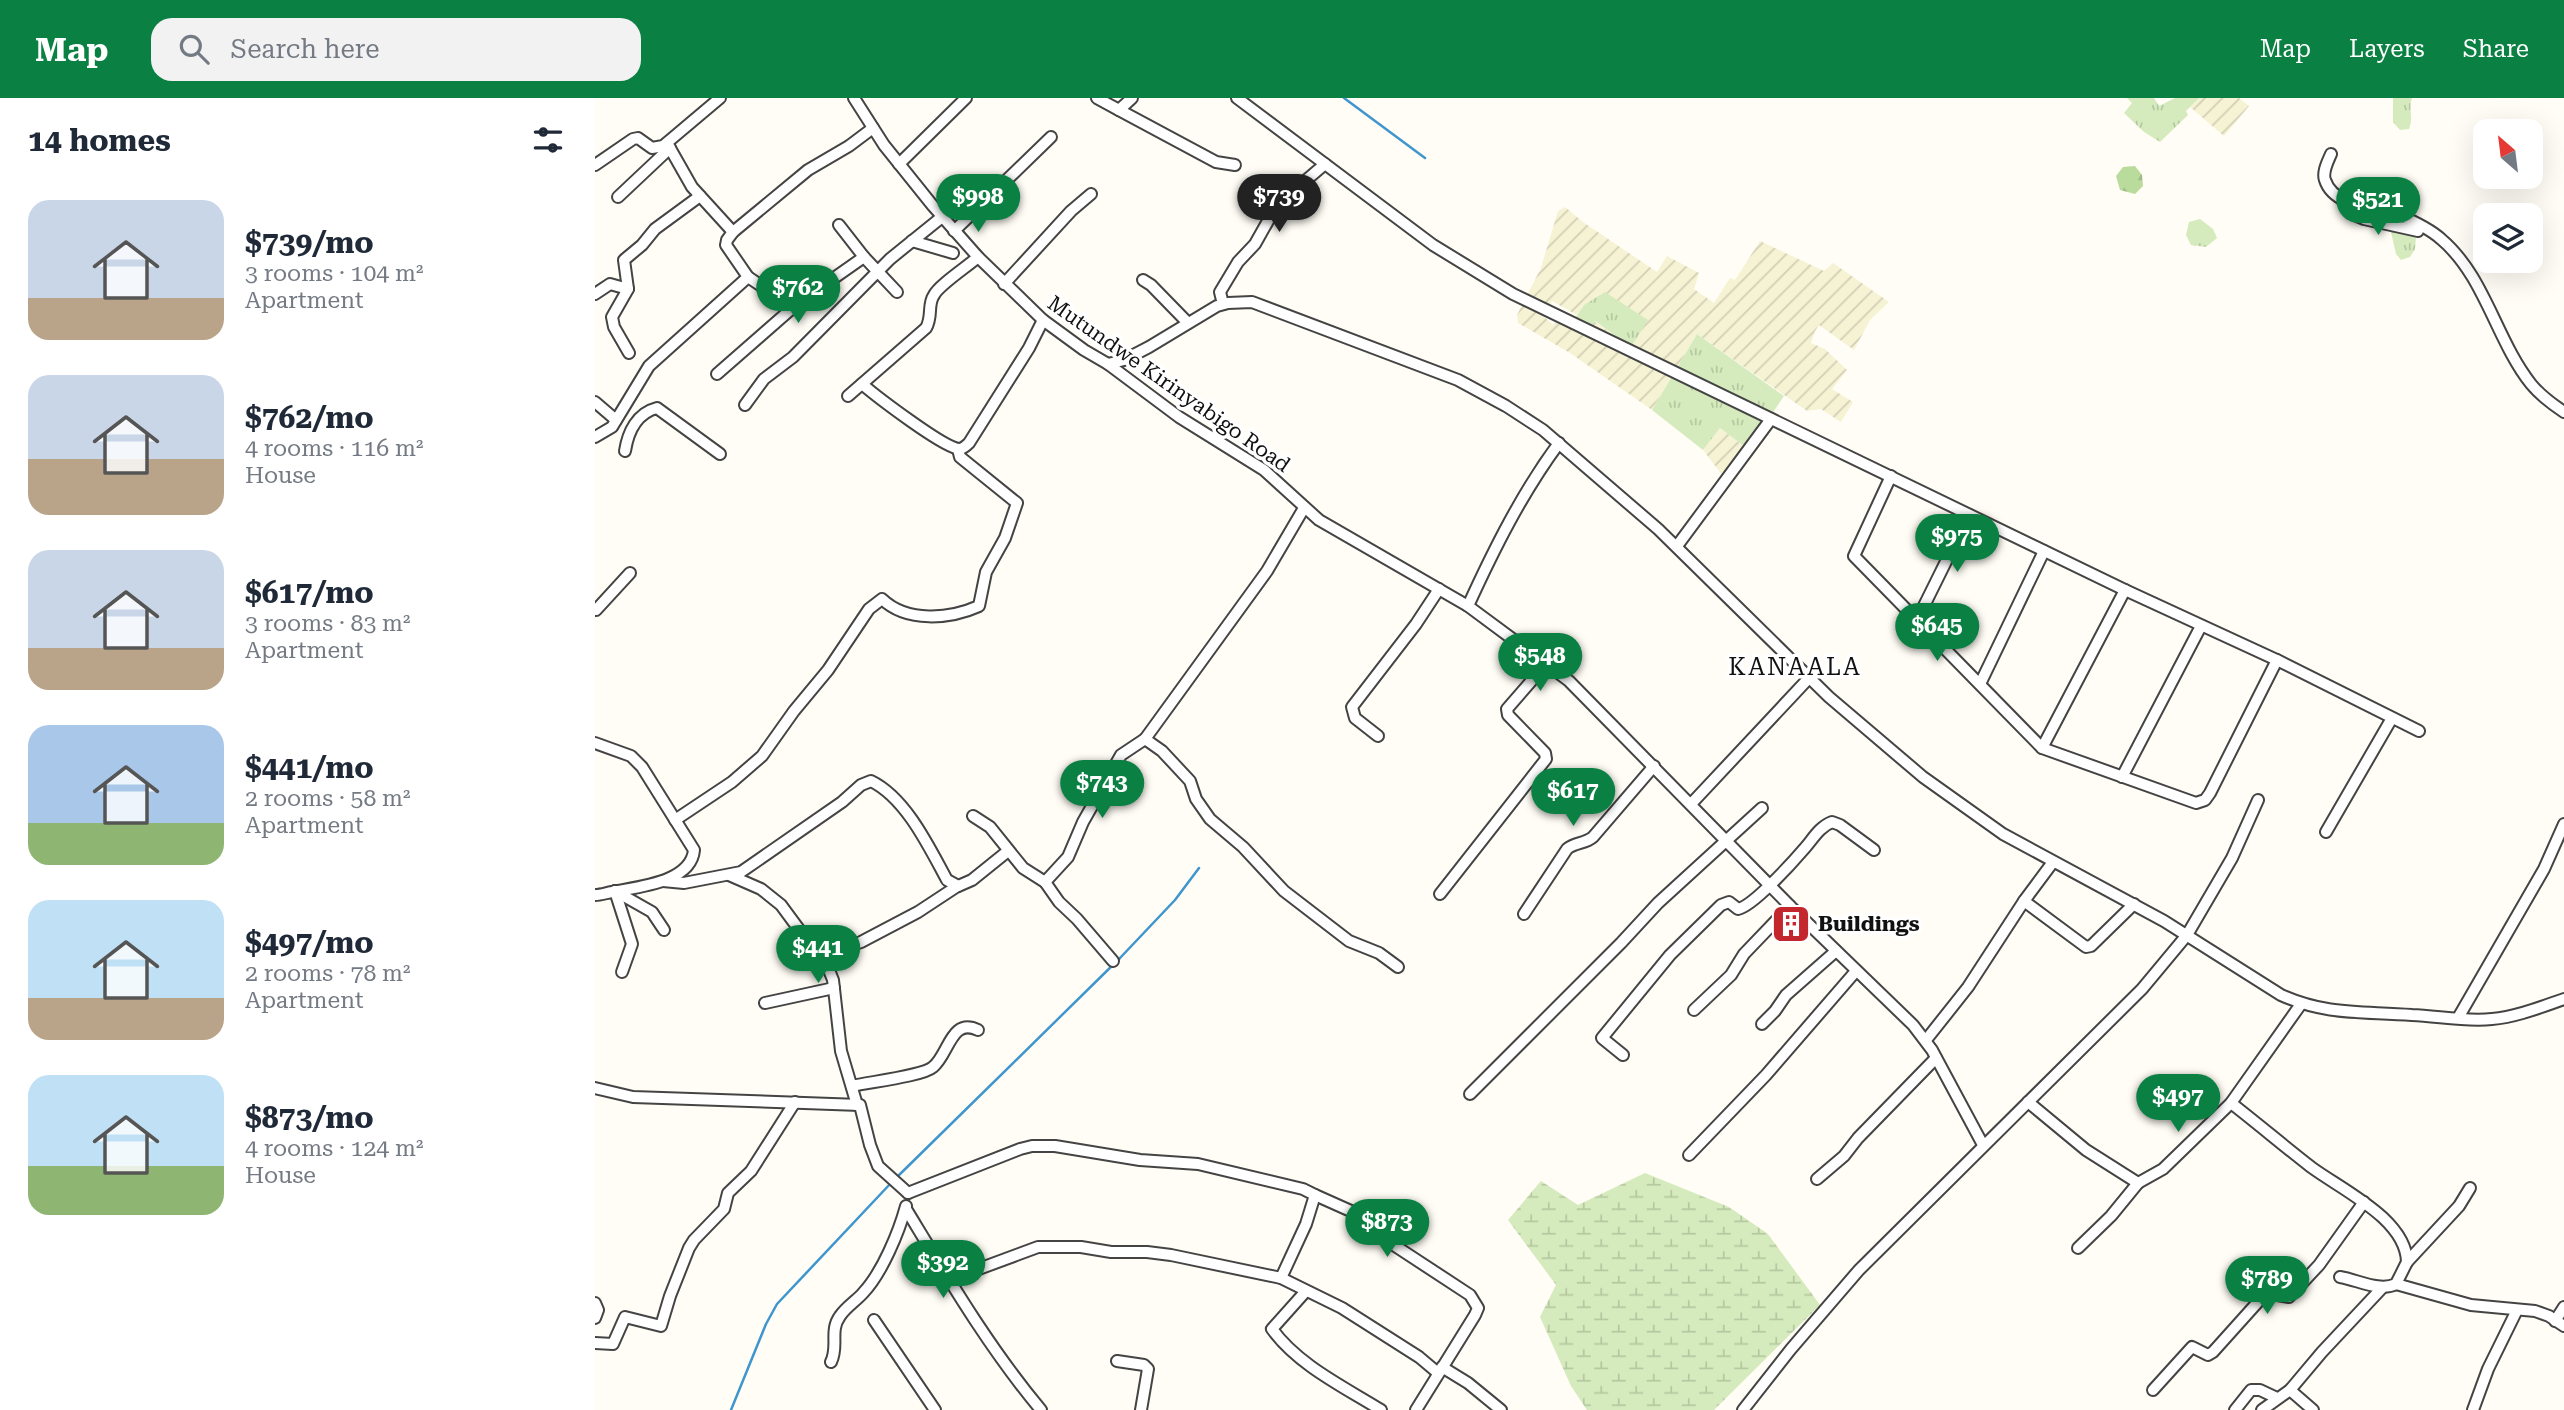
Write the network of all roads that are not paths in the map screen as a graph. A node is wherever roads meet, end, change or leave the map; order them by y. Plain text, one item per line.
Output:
1 (720, 98) edge
2 (854, 98) edge
3 (966, 98) edge
4 (1097, 98) edge
5 (1132, 98) edge
6 (1237, 98) edge
7 (1119, 110) junction
8 (873, 128) junction
9 (1051, 137) dead end
10 (668, 145) junction
11 (2331, 154) dead end
12 (899, 164) junction
13 (1325, 164) junction
14 (595, 165) edge
15 (1235, 165) dead end
16 (1091, 194) dead end
17 (700, 196) junction
18 (618, 197) dead end
19 (942, 217) junction
20 (839, 225) dead end
21 (954, 231) junction
22 (733, 232) junction
23 (912, 240) junction
24 (953, 253) dead end
25 (864, 257) junction
26 (978, 257) junction
27 (877, 271) junction
28 (748, 277) junction
29 (1143, 280) dead end
30 (1004, 284) junction
31 (763, 287) dead end
32 (628, 289) junction
33 (897, 292) dead end
34 (595, 294) edge
35 (1223, 304) junction
36 (1043, 320) junction
37 (1188, 323) junction
38 (629, 353) dead end
39 (1108, 364) junction
40 (717, 374) dead end
41 (862, 384) junction
42 (848, 396) dead end
43 (595, 402) edge
44 (745, 405) dead end
45 (624, 408) junction
46 (2564, 412) edge
47 (640, 419) junction
48 (1771, 419) junction
49 (616, 420) junction
50 (595, 437) edge
51 (1559, 443) junction
52 (958, 449) junction
53 (625, 451) dead end
54 (720, 454) dead end
55 (1891, 476) junction
56 (1304, 508) junction
57 (1969, 515) junction
58 (1677, 546) junction
59 (2044, 551) junction
60 (630, 573) dead end
61 (1439, 589) junction
62 (2125, 590) junction
63 (1468, 606) junction
64 (596, 610) edge
65 (1917, 620) junction
66 (2201, 626) junction
67 (2277, 660) junction
68 (1546, 663) junction
69 (1809, 678) junction
70 (1980, 684) junction
71 (2392, 718) junction
72 (2419, 731) dead end
73 (1378, 736) dead end
74 (1145, 739) junction
75 (595, 743) edge
76 (2042, 748) junction
77 (1654, 766) junction
78 (2122, 777) junction
79 (2258, 800) dead end
80 (1691, 804) junction
81 (1762, 808) dead end
82 (973, 816) dead end
83 (675, 820) junction
84 (2564, 824) edge
85 (2326, 832) dead end
86 (1727, 841) junction
87 (1874, 850) dead end
88 (1008, 851) junction
89 (2053, 862) junction
90 (729, 875) junction
91 (663, 881) junction
92 (1045, 882) junction
93 (1770, 884) junction
94 (958, 886) junction
95 (615, 891) junction
96 (1440, 894) dead end
97 (595, 895) edge
98 (2024, 901) junction
99 (2134, 904) junction
100 (1790, 906) junction
101 (1524, 914) dead end
102 (664, 930) dead end
103 (2187, 935) junction
104 (1836, 951) junction
105 (820, 957) junction
106 (1113, 961) dead end
107 (1398, 967) dead end
108 (1856, 971) junction
109 (622, 972) dead end
110 (834, 988) junction
111 (2564, 999) edge
112 (765, 1003) dead end
113 (2301, 1004) junction
114 (1694, 1010) dead end
115 (2458, 1018) junction
116 (1762, 1024) dead end
117 (978, 1030) dead end
118 (1926, 1040) junction
119 (1623, 1055) dead end
120 (1936, 1058) junction
121 (852, 1086) junction
122 (595, 1088) edge
123 (1470, 1094) dead end
124 (795, 1102) junction
125 (2028, 1102) junction
126 (2231, 1103) junction
127 (857, 1105) junction
128 (1983, 1145) junction
129 (1689, 1155) dead end
130 (1817, 1180) dead end
131 (2138, 1183) junction
132 (2470, 1188) dead end
133 (908, 1193) junction
134 (1315, 1195) junction
135 (2364, 1202) junction
136 (906, 1209) junction
137 (2078, 1248) dead end
138 (2407, 1262) junction
139 (1281, 1278) junction
140 (2340, 1278) dead end
141 (949, 1280) junction
142 (2396, 1284) junction
143 (2382, 1289) junction
144 (1306, 1291) junction
145 (595, 1303) edge
146 (2564, 1307) edge
147 (2517, 1310) junction
148 (595, 1318) edge
149 (874, 1320) dead end
150 (2559, 1324) edge
151 (595, 1342) edge
152 (1117, 1361) dead end
153 (831, 1362) dead end
154 (1440, 1370) junction
155 (2153, 1390) dead end
156 (2290, 1390) junction
157 (2277, 1398) junction
158 (1420, 1409) edge
159 (935, 1410) edge
160 (1041, 1410) edge
161 (1141, 1410) edge
162 (1381, 1410) edge
163 (1501, 1410) edge
164 (1743, 1410) edge
165 (2235, 1410) edge
166 (2262, 1410) edge
167 (2313, 1410) edge
168 (2473, 1410) edge

1 - 10 street
2 - 8 street, Mutundwe Kirinyabigo Road
3 - 12 street
4 - 7 street
5 - 7 street
6 - 13 street
7 - 15 street
8 - 12 street, Mutundwe Kirinyabigo Road
8 - 22 street
9 - 21 street
10 - 14 street
10 - 17 street
10 - 18 street
11 - 46 street
12 - 19 street, Mutundwe Kirinyabigo Road
13 - 35 street
13 - 48 street
16 - 30 street
17 - 22 street
17 - 32 street
19 - 21 street, Mutundwe Kirinyabigo Road
19 - 23 street
20 - 25 street
21 - 26 street, Mutundwe Kirinyabigo Road
22 - 28 street
23 - 24 street
23 - 27 street
25 - 27 street
25 - 40 street
26 - 30 street, Mutundwe Kirinyabigo Road
26 - 41 street
27 - 33 street
27 - 44 street
28 - 31 street
28 - 45 street
29 - 37 street
30 - 36 street, Mutundwe Kirinyabigo Road
32 - 34 street
32 - 38 street
35 - 37 street
35 - 51 street
36 - 39 street, Mutundwe Kirinyabigo Road
36 - 52 street
37 - 39 street
39 - 56 street, Mutundwe Kirinyabigo Road
41 - 42 street
41 - 52 street
43 - 49 street
45 - 47 street
45 - 49 street
47 - 53 street
47 - 54 street
48 - 55 street
48 - 58 street
49 - 50 street
51 - 58 street
51 - 63 street
52 - 83 street
55 - 57 street
55 - 65 street
56 - 61 street, Mutundwe Kirinyabigo Road
56 - 74 street
57 - 59 street
57 - 65 street
58 - 69 street
59 - 62 street
59 - 70 street
60 - 64 street
61 - 63 street, Mutundwe Kirinyabigo Road
61 - 73 street
62 - 66 street
62 - 76 street
63 - 68 street, Mutundwe Kirinyabigo Road
65 - 70 street
66 - 67 street
66 - 78 street
67 - 71 street
67 - 78 street
68 - 77 street, Mutundwe Kirinyabigo Road
68 - 96 street
69 - 80 street
69 - 89 street
70 - 76 street
71 - 72 street
71 - 85 street
74 - 92 street
74 - 107 street
75 - 83 street
76 - 78 street
77 - 80 street, Mutundwe Kirinyabigo Road
77 - 101 street
79 - 103 street
80 - 86 street, Mutundwe Kirinyabigo Road
81 - 86 street
82 - 88 street
83 - 91 street
84 - 115 street
86 - 93 street, Mutundwe Kirinyabigo Road
86 - 123 street
87 - 93 street
88 - 92 street
88 - 94 street
89 - 98 street
89 - 99 street
90 - 91 street
90 - 94 street
90 - 105 street
91 - 95 street
92 - 106 street
93 - 100 street, Mutundwe Kirinyabigo Road
93 - 119 street
94 - 105 street
95 - 97 street
95 - 102 street
95 - 109 street
98 - 99 street
98 - 118 street
99 - 103 street
100 - 104 street, Mutundwe Kirinyabigo Road
100 - 114 street
103 - 113 street
103 - 125 street
104 - 108 street, Mutundwe Kirinyabigo Road
104 - 116 street
105 - 110 street
108 - 118 street, Mutundwe Kirinyabigo Road
108 - 129 street
110 - 112 street
110 - 121 street
111 - 115 street
113 - 115 street
113 - 126 street
117 - 121 street
118 - 120 street, Mutundwe Kirinyabigo Road
120 - 128 street, Mutundwe Kirinyabigo Road
120 - 130 street
121 - 127 street
122 - 124 street
124 - 127 street
124 - 151 street
125 - 128 street
125 - 131 street
126 - 131 street
126 - 135 street
127 - 133 street
128 - 164 street
131 - 137 street
132 - 138 street
133 - 134 street
133 - 136 street
134 - 139 street
134 - 154 street
135 - 138 street
135 - 155 street
136 - 141 street
136 - 153 street
138 - 142 street
139 - 141 street
139 - 144 street
140 - 143 street
141 - 160 street
142 - 143 street
142 - 147 street
143 - 156 street
144 - 154 street
144 - 162 street
145 - 148 street
146 - 150 street
147 - 150 street
147 - 168 street
149 - 159 street
152 - 161 street
154 - 158 street
154 - 163 street
156 - 157 street
156 - 167 street
157 - 165 street
157 - 166 street

